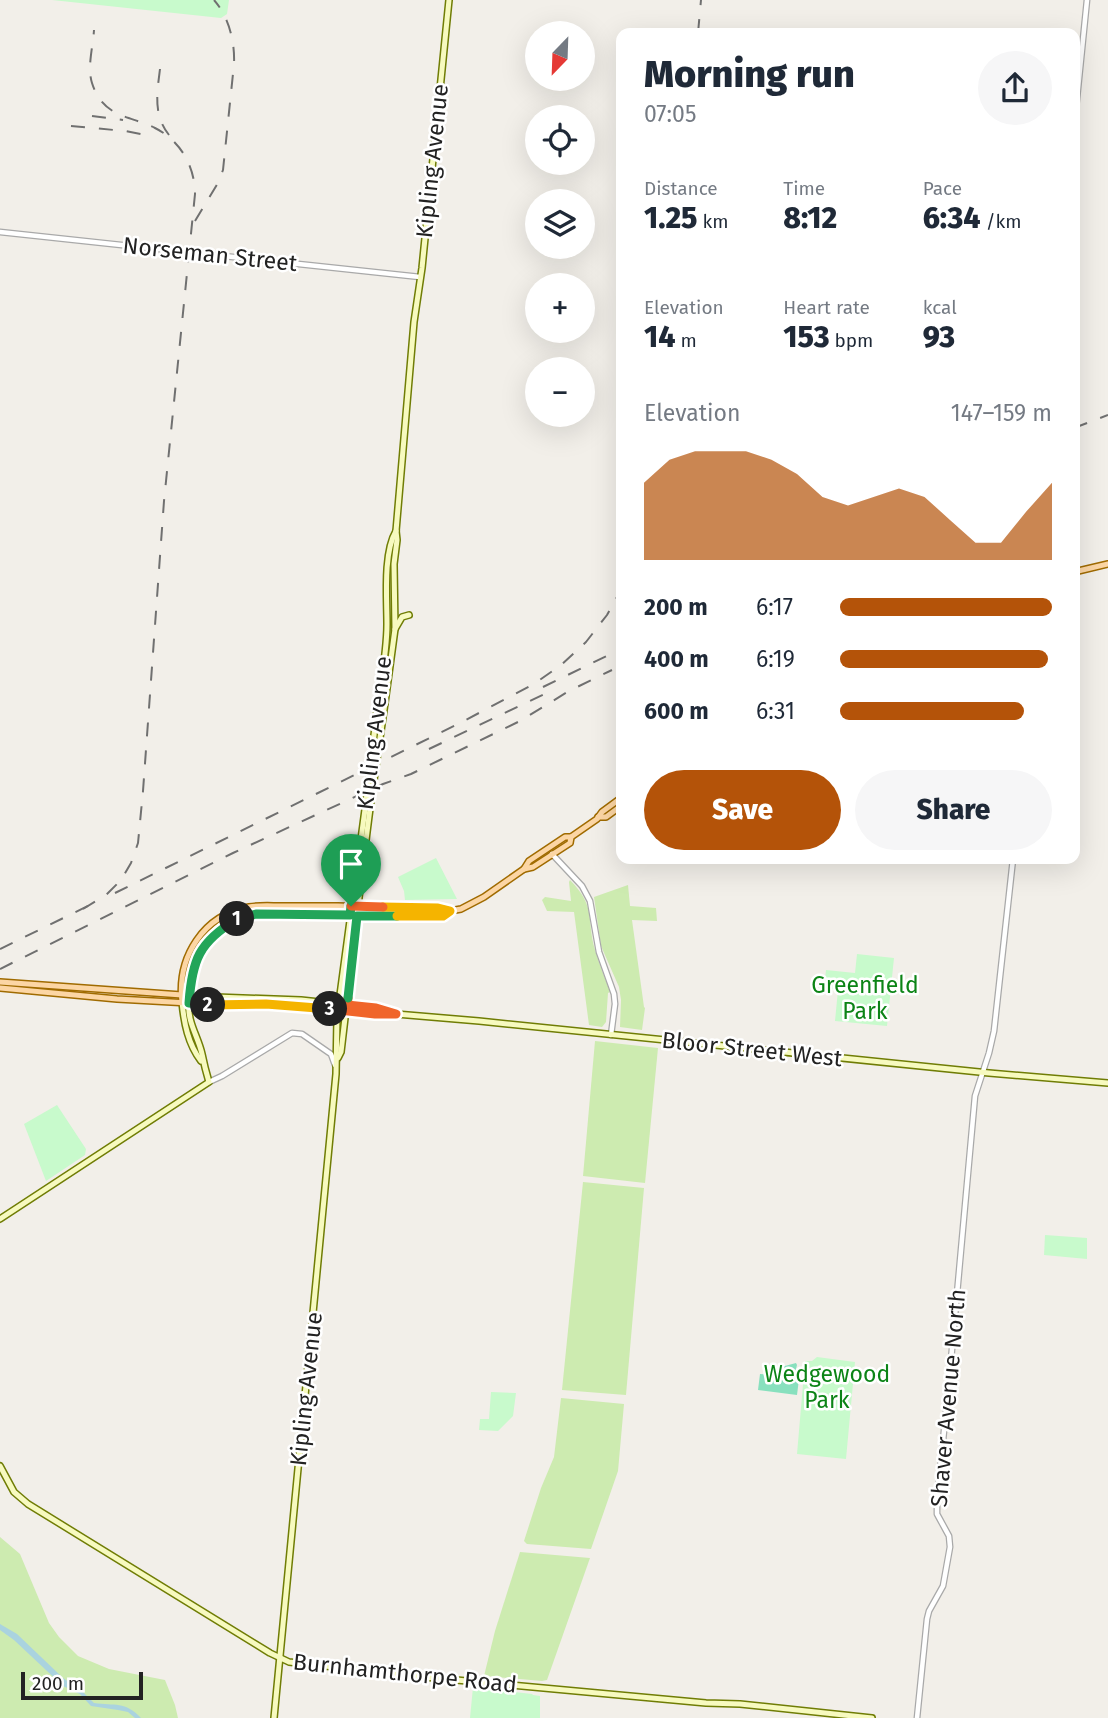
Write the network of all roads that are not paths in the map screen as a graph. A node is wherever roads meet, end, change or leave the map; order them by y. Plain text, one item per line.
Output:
1 (449, 0) edge
2 (1087, 0) edge
3 (1080, 69) edge
4 (0, 232) edge
5 (420, 277) junction
6 (396, 531) junction
7 (1108, 564) edge
8 (1080, 571) edge
9 (394, 604) junction
10 (395, 629) junction
11 (382, 703) junction
12 (616, 801) edge
13 (616, 810) edge
14 (598, 817) junction
15 (571, 837) junction
16 (548, 848) junction
17 (552, 855) junction
18 (1012, 864) edge
19 (524, 869) junction
20 (354, 907) junction
21 (450, 911) junction
22 (353, 916) junction
23 (0, 982) edge
24 (0, 988) edge
25 (185, 999) junction
26 (338, 1007) junction
27 (347, 1008) junction
28 (611, 1035) junction
29 (337, 1060) junction
30 (982, 1072) junction
31 (337, 1074) junction
32 (209, 1082) junction
33 (1108, 1083) edge
34 (0, 1219) edge
35 (0, 1466) edge
36 (280, 1658) junction
37 (778, 1708) junction
38 (778, 1716) dead end
39 (275, 1718) edge
40 (872, 1718) edge
41 (917, 1718) edge

1 - 5 main road, Kipling Avenue
2 - 3 street
4 - 5 street, Norseman Street
5 - 6 main road, Kipling Avenue
6 - 9 main road, Kipling Avenue
6 - 11 main road, Kipling Avenue
7 - 8 main road
9 - 10 main road, Kipling Avenue
9 - 10 main road
10 - 11 main road, Kipling Avenue
11 - 20 main road, Kipling Avenue, bridge
12 - 14 main road
13 - 14 main road
14 - 15 main road
15 - 16 main road
15 - 17 main road
16 - 17 street
16 - 19 main road
17 - 19 main road
17 - 28 street
18 - 30 street, Shaver Avenue North
19 - 21 main road
20 - 21 main road
20 - 22 main road, Kipling Avenue
20 - 25 main road
21 - 22 main road
22 - 25 main road
22 - 26 main road, Kipling Avenue
22 - 27 main road, Kipling Avenue
23 - 25 main road, Bloor Street West
24 - 25 main road, Bloor Street West
25 - 26 main road, Bloor Street West
25 - 32 main road
26 - 27 main road, Bloor Street West
26 - 29 main road, Kipling Avenue
27 - 28 main road, Bloor Street West
27 - 29 main road, Kipling Avenue
28 - 30 main road, Bloor Street West
29 - 31 main road, Kipling Avenue
30 - 33 main road, Bloor Street West
30 - 41 street, Shaver Avenue North
31 - 32 street
31 - 36 main road, Kipling Avenue
32 - 34 main road
35 - 36 main road, Burnhamthorpe Road
36 - 37 main road, Burnhamthorpe Road
36 - 39 main road, Kipling Avenue
37 - 38 main road
37 - 40 main road, Burnhamthorpe Road

